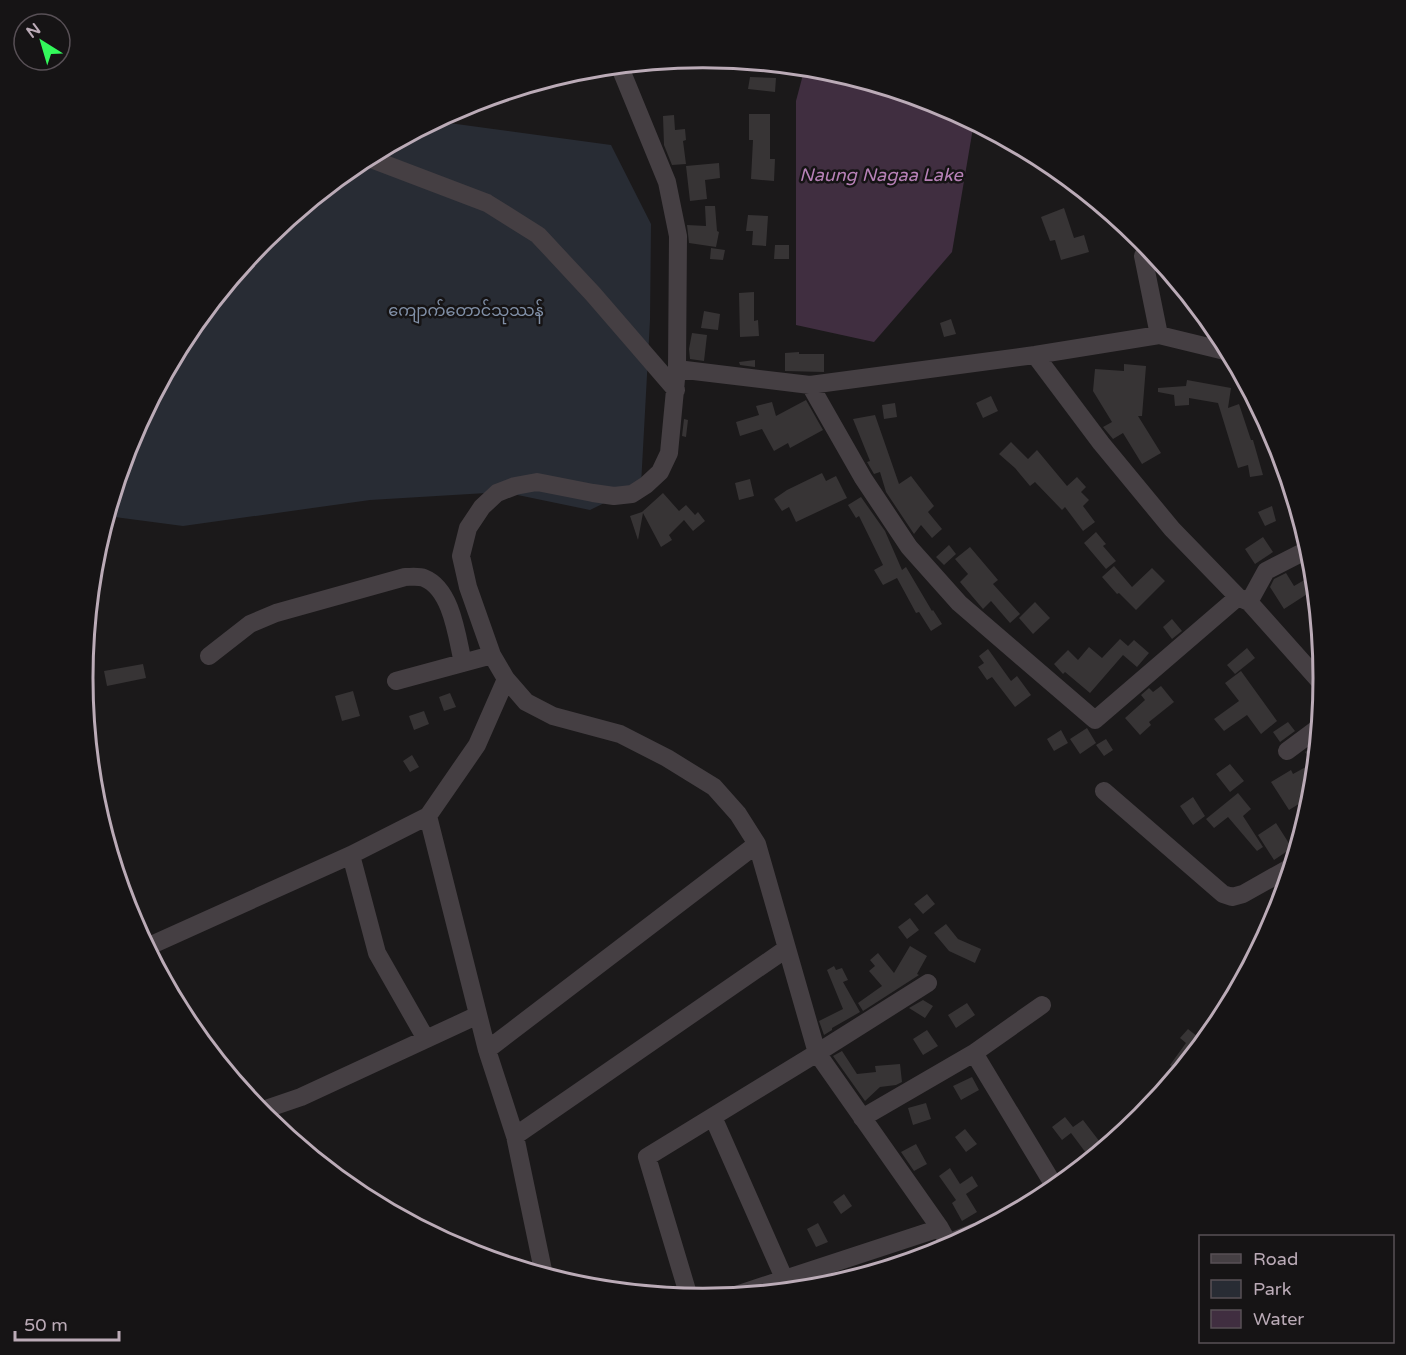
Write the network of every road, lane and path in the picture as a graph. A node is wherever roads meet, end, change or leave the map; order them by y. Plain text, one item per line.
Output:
1 (622, 73) edge
2 (378, 161) edge
3 (1143, 256) dead end
4 (1159, 335) junction
5 (1216, 349) edge
6 (1035, 356) junction
7 (677, 369) junction
8 (810, 385) junction
9 (676, 390) junction
10 (1300, 554) edge
11 (1244, 600) junction
12 (492, 655) junction
13 (209, 656) dead end
14 (464, 663) junction
15 (1313, 674) edge
16 (506, 679) junction
17 (396, 681) dead end
18 (1310, 734) edge
19 (1287, 751) dead end
20 (1104, 791) dead end
21 (429, 816) junction
22 (758, 844) junction
23 (351, 855) junction
24 (1281, 872) edge
25 (154, 944) edge
26 (786, 949) junction
27 (928, 983) dead end
28 (1042, 1005) dead end
29 (478, 1015) junction
30 (426, 1039) junction
31 (487, 1050) junction
32 (817, 1053) junction
33 (974, 1053) junction
34 (270, 1107) edge
35 (713, 1117) junction
36 (862, 1118) junction
37 (515, 1136) junction
38 (1050, 1179) edge
39 (945, 1237) edge
40 (933, 1242) edge
41 (542, 1266) edge
42 (784, 1278) junction
43 (769, 1283) edge
44 (687, 1287) edge

1 - 7 street
2 - 9 street
3 - 4 street
4 - 5 street
4 - 6 street
6 - 8 street
6 - 11 street
7 - 8 street
7 - 9 street
8 - 11 street
9 - 12 street
10 - 11 street
11 - 15 street
12 - 14 street
12 - 16 street
13 - 14 street
14 - 17 street
16 - 21 street
16 - 22 street
18 - 19 street
20 - 24 street
21 - 23 street
21 - 29 street
22 - 26 street
22 - 31 street
23 - 25 street
23 - 30 street
26 - 32 street
26 - 37 street
27 - 32 street
28 - 33 street
29 - 30 street
29 - 31 street
30 - 34 street
31 - 37 street
32 - 35 street
32 - 36 street
33 - 36 street
33 - 38 street
35 - 42 street
35 - 44 street
36 - 39 street
37 - 41 street
40 - 42 street
42 - 43 street

